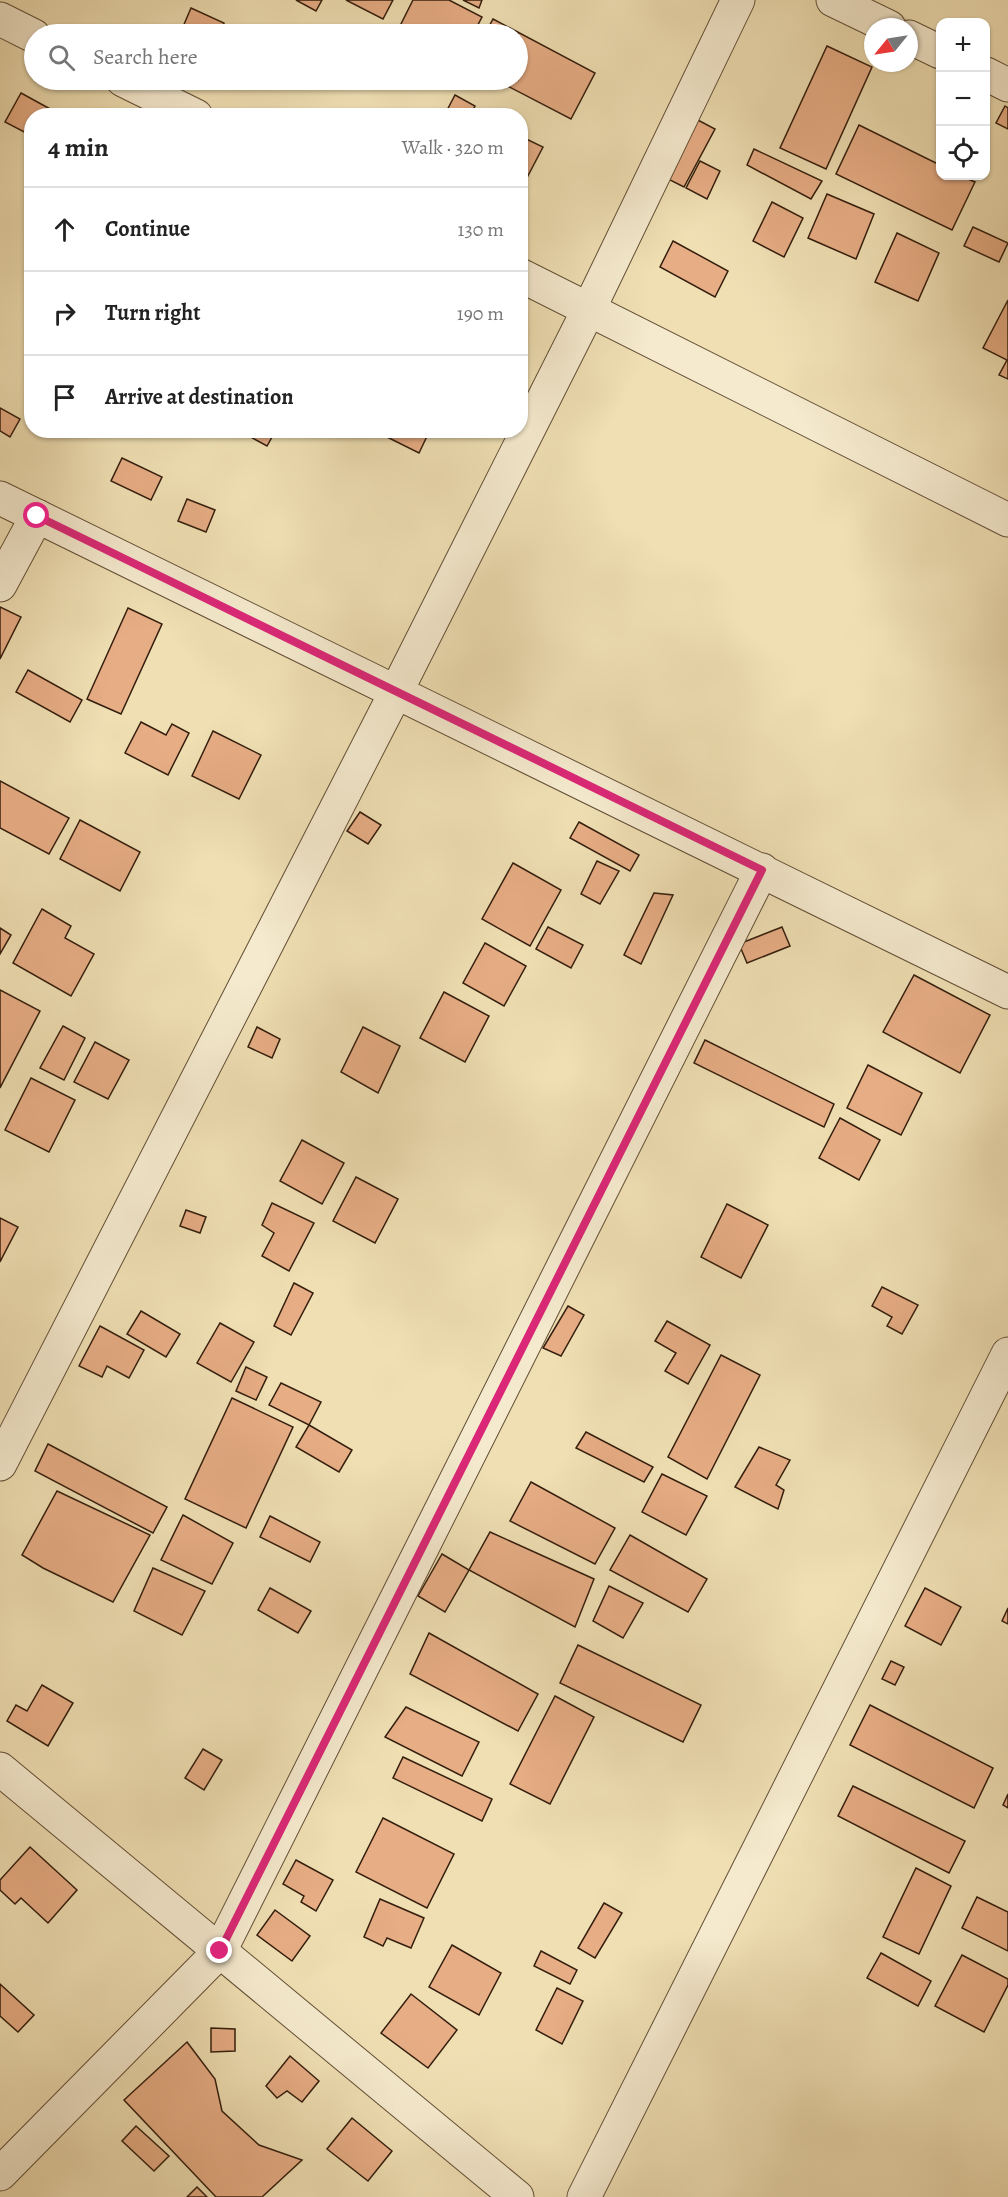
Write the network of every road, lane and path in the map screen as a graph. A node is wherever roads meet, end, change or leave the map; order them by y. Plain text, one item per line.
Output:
1 (738, 0) edge
2 (832, 0) edge
3 (869, 18) edge
4 (0, 19) edge
5 (24, 31) edge
6 (918, 41) edge
7 (936, 50) edge
8 (990, 76) edge
9 (1008, 85) edge
10 (143, 90) edge
11 (180, 108) edge
12 (528, 279) edge
13 (589, 309) junction
14 (528, 430) edge
15 (524, 438) edge
16 (0, 498) edge
17 (37, 516) junction
18 (1008, 520) edge
19 (0, 585) edge
20 (396, 692) junction
21 (762, 870) junction
22 (1008, 992) edge
23 (1008, 1354) edge
24 (0, 1464) edge
25 (0, 1769) edge
26 (220, 1951) junction
27 (0, 2174) edge
28 (517, 2197) edge
29 (584, 2197) edge

1 - 13 street
2 - 3 street
4 - 5 street
6 - 7 street
8 - 9 street
10 - 11 street
12 - 13 street
13 - 14 street
13 - 18 street
15 - 20 street
16 - 17 street
17 - 19 street
17 - 20 street
20 - 21 street
20 - 24 street
21 - 22 street
21 - 26 street
23 - 29 street
25 - 26 street
26 - 27 street
26 - 28 street

